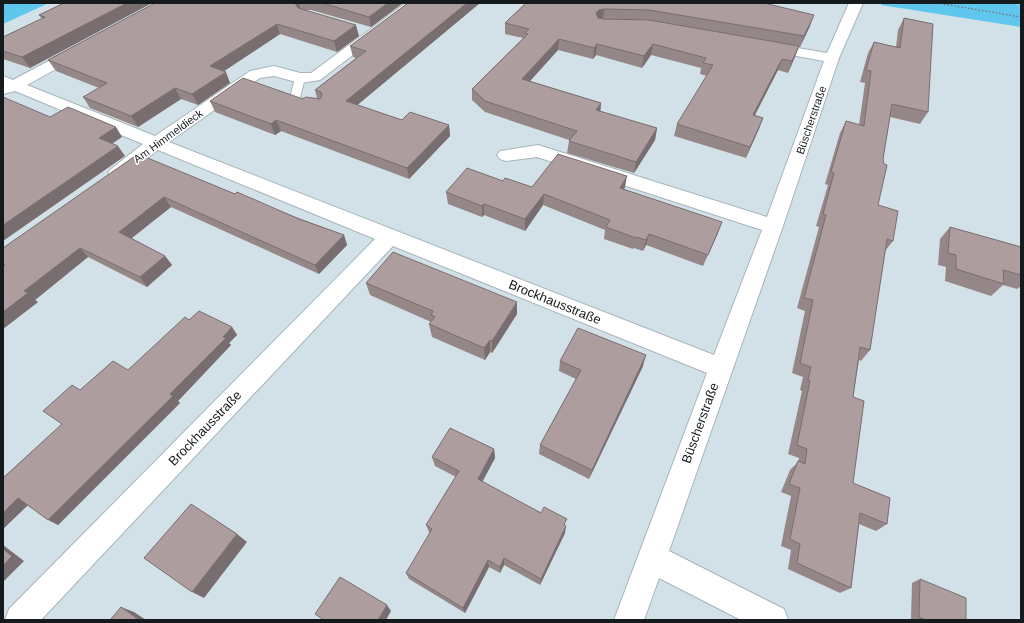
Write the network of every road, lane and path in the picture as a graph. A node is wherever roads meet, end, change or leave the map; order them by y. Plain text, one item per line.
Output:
1 (414, 3) edge
2 (856, 3) edge
3 (937, 3) edge
4 (1021, 17) edge
5 (90, 44) edge
6 (755, 45) edge
7 (832, 58) junction
8 (300, 78) junction
9 (7, 86) edge
10 (319, 106) edge
11 (156, 143) junction
12 (506, 155) dead end
13 (101, 184) edge
14 (773, 226) junction
15 (390, 236) junction
16 (720, 368) junction
17 (652, 558) junction
18 (20, 620) edge
19 (629, 620) edge
20 (773, 620) edge

1 - 8 street, Am Himmeldieck
2 - 7 street, Büscherstraße
3 - 4 path
5 - 9 street, Brockhausstraße
6 - 7 street
7 - 14 street, Büscherstraße
8 - 10 lane
8 - 11 street, Am Himmeldieck
9 - 11 street, Brockhausstraße
11 - 13 street, Am Himmeldieck
11 - 15 street, Brockhausstraße
12 - 14 street
14 - 16 street, Büscherstraße
15 - 16 street, Brockhausstraße
15 - 18 street, Brockhausstraße
16 - 17 street, Büscherstraße
17 - 19 street, Büscherstraße
17 - 20 street

